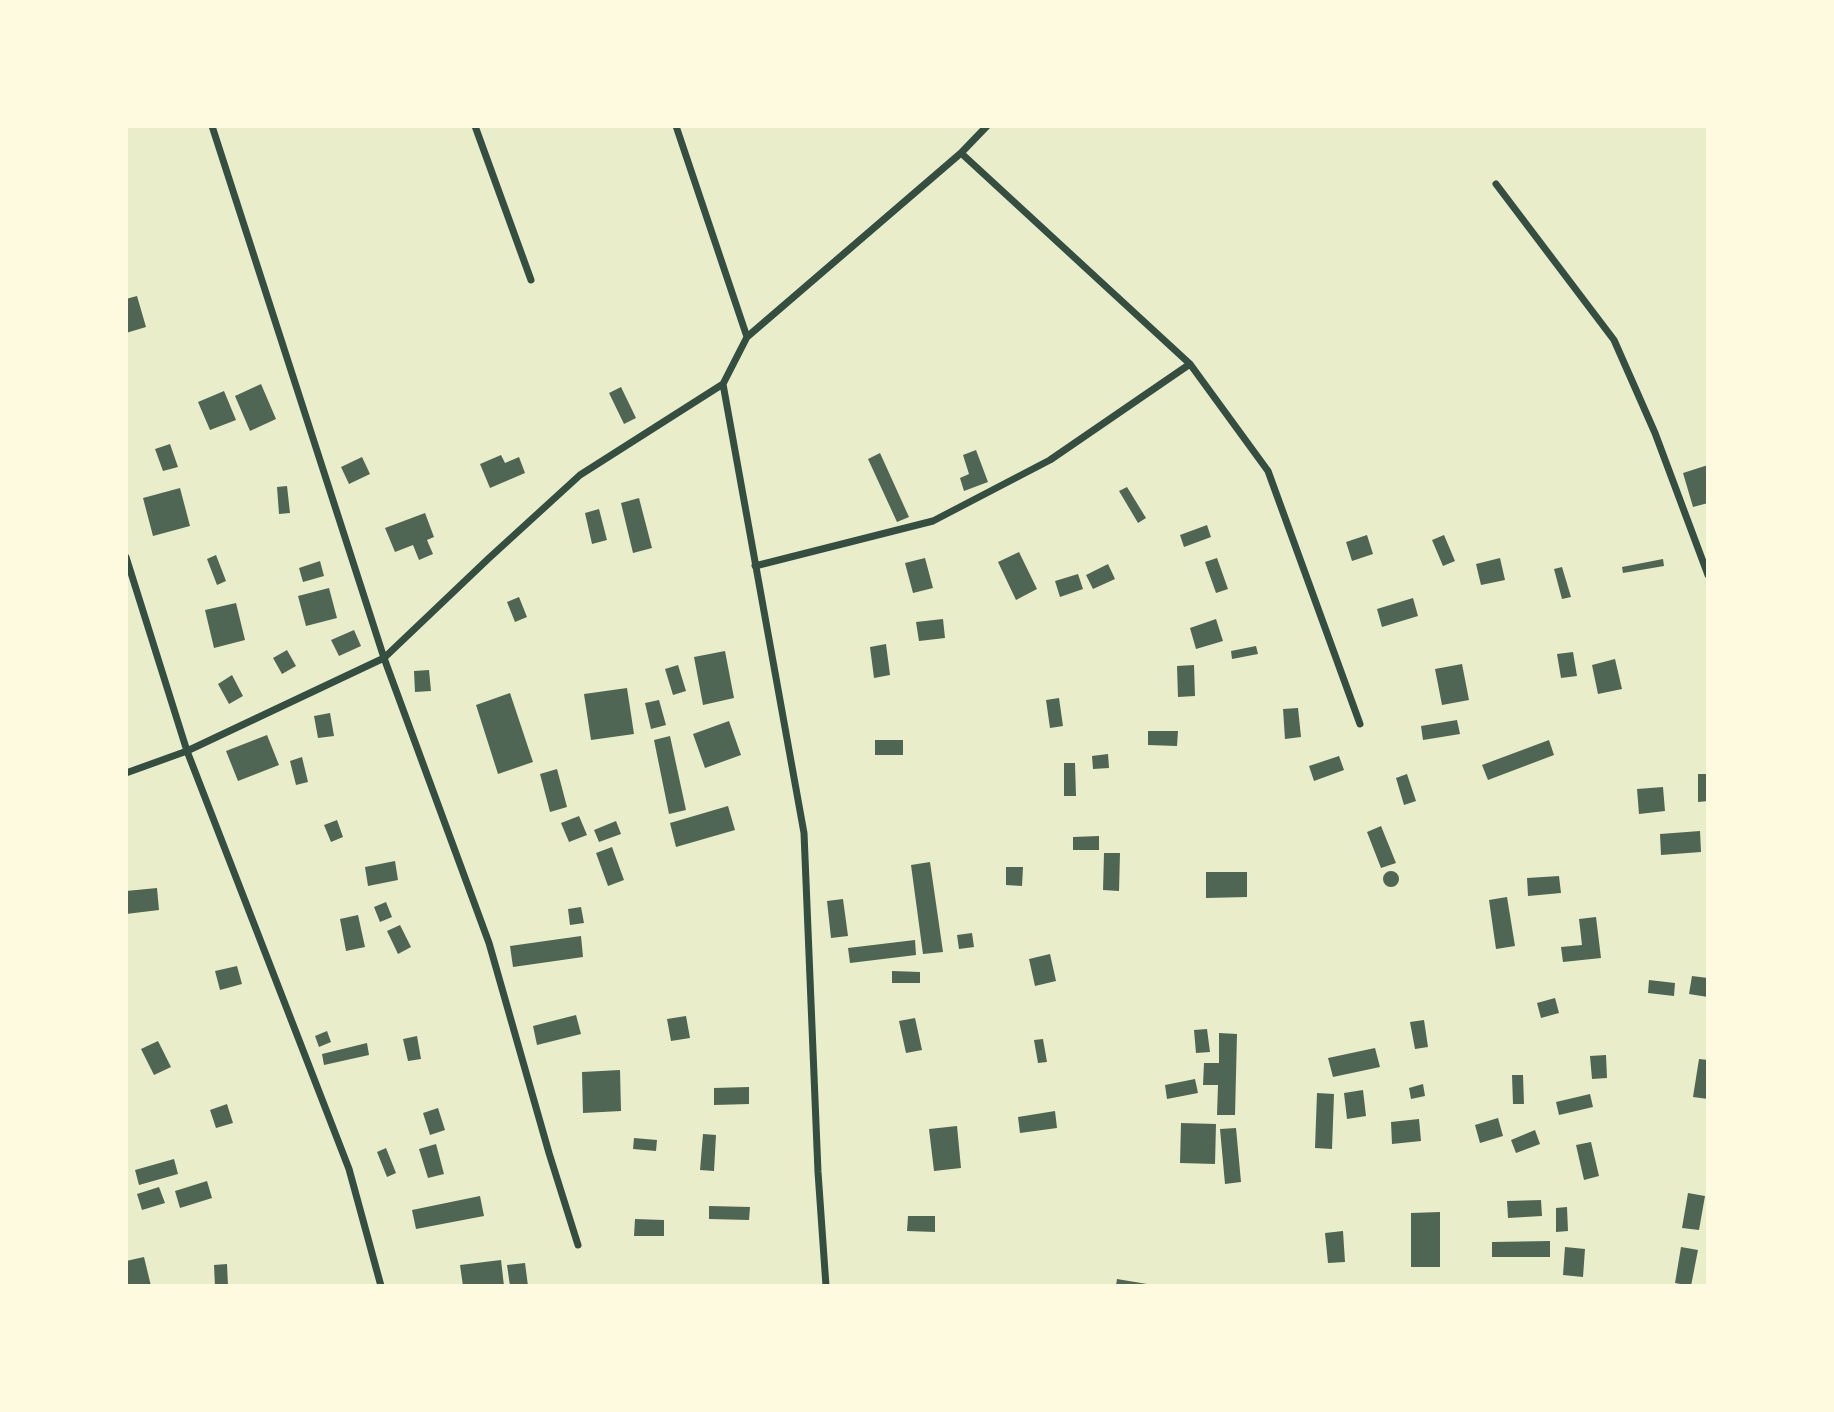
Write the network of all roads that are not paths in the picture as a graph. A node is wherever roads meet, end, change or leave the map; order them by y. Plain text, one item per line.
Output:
1 (212, 126) edge
2 (475, 126) edge
3 (676, 126) edge
4 (987, 126) edge
5 (961, 153) junction
6 (1496, 184) dead end
7 (531, 279) dead end
8 (747, 337) junction
9 (1190, 364) junction
10 (723, 384) junction
11 (126, 557) edge
12 (755, 566) junction
13 (1708, 575) edge
14 (384, 659) junction
15 (1360, 723) dead end
16 (187, 751) junction
17 (126, 773) edge
18 (578, 1245) dead end
19 (381, 1286) edge
20 (826, 1286) edge

1 - 14 street
2 - 7 street
3 - 8 street
4 - 5 street
5 - 8 street
5 - 9 street
6 - 13 street
8 - 10 street
9 - 12 street
9 - 15 street
10 - 12 street
10 - 14 street
11 - 16 street
12 - 20 street
14 - 16 street
14 - 18 street
16 - 17 street
16 - 19 street

